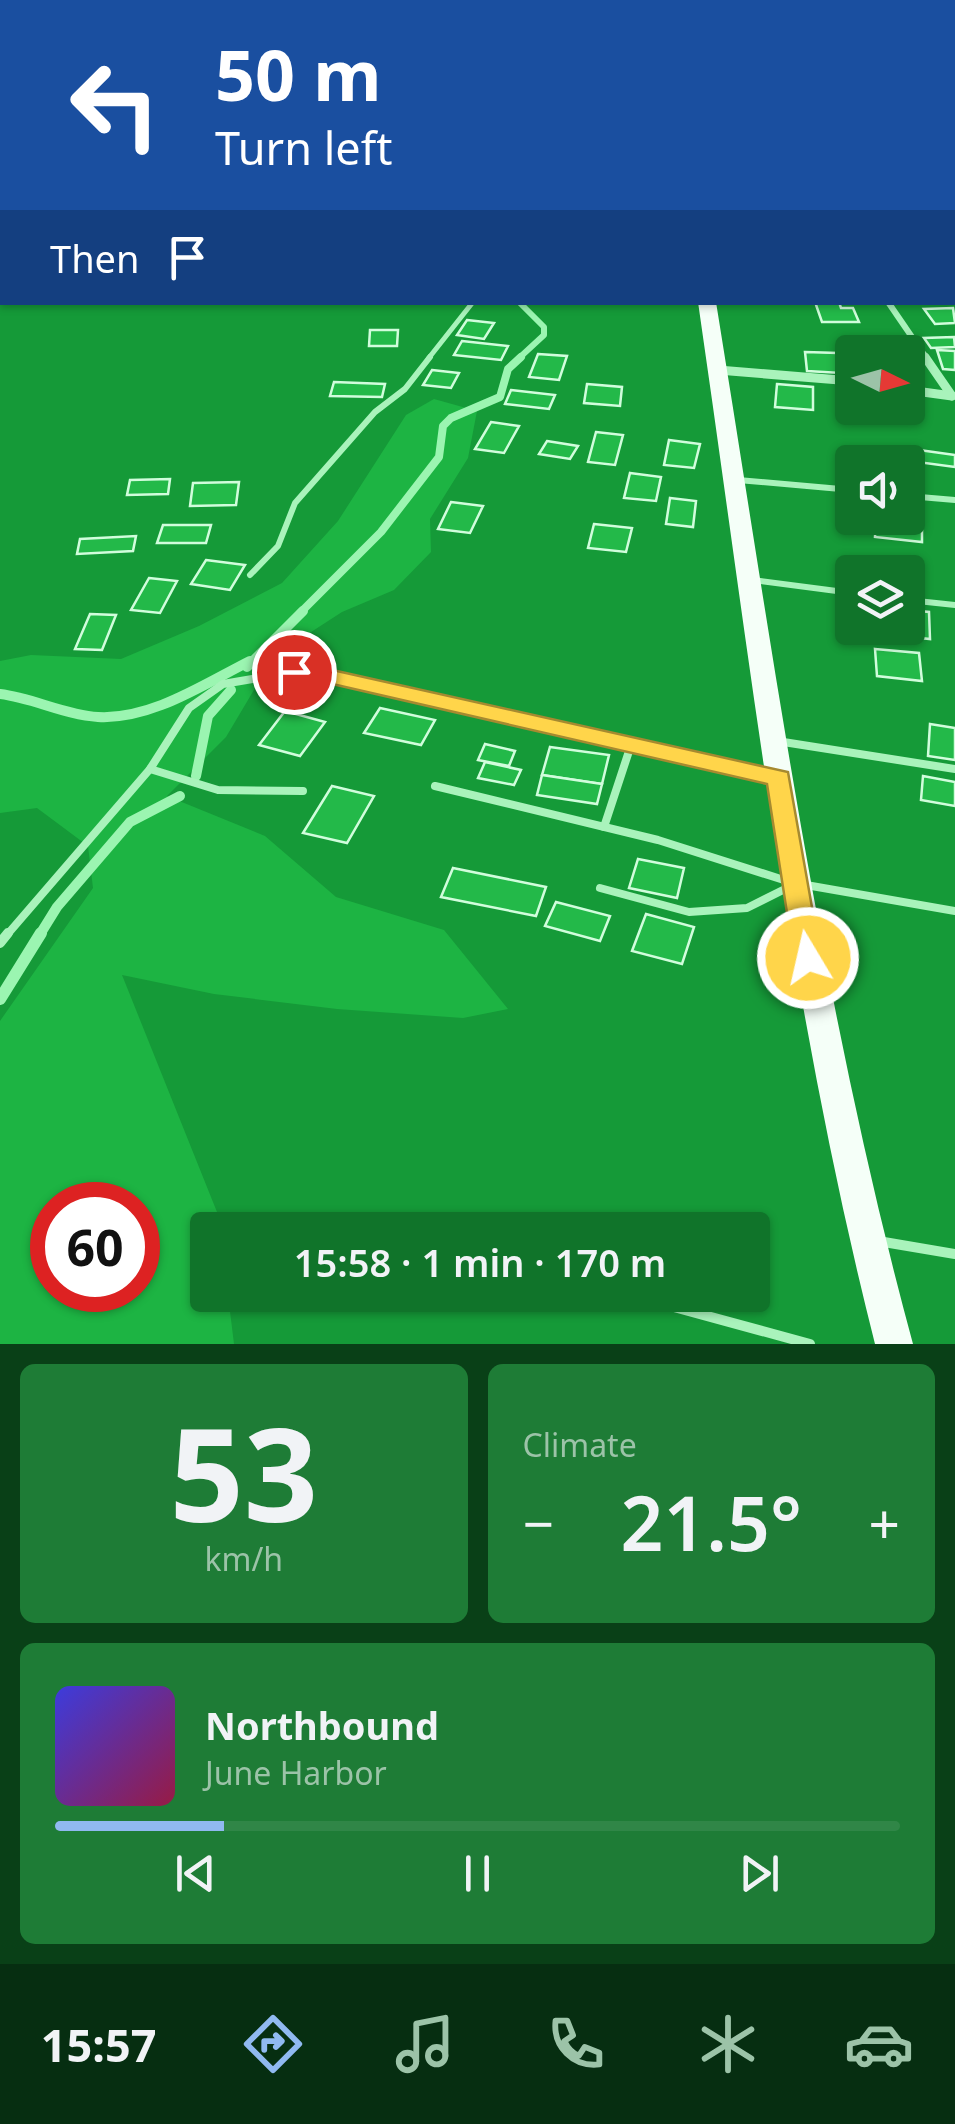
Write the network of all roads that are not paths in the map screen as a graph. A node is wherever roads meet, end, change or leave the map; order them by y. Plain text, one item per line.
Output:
1 (471, 305) edge
2 (707, 305) edge
3 (890, 305) edge
4 (910, 335) edge
5 (925, 356) edge
6 (718, 370) junction
7 (835, 380) edge
8 (925, 392) edge
9 (733, 479) junction
10 (835, 488) edge
11 (925, 497) edge
12 (955, 500) edge
13 (250, 576) dead end
14 (749, 580) junction
15 (835, 591) edge
16 (925, 602) edge
17 (955, 605) edge
18 (773, 740) junction
19 (630, 744) junction
20 (150, 768) junction
21 (955, 769) edge
22 (779, 778) junction
23 (434, 786) dead end
24 (304, 791) dead end
25 (604, 827) junction
26 (795, 884) junction
27 (600, 888) dead end
28 (955, 911) edge
29 (0, 943) edge
30 (864, 1238) junction
31 (955, 1254) edge
32 (692, 1312) edge
33 (810, 1344) edge
34 (894, 1344) edge

1 - 13 lane
2 - 6 main road
3 - 4 street
5 - 8 street
6 - 7 street
6 - 9 main road
9 - 10 lane
9 - 14 main road
11 - 12 lane
14 - 15 lane
14 - 18 main road
16 - 17 lane
18 - 21 lane
18 - 22 main road
19 - 20 lane
19 - 22 lane
19 - 25 lane
20 - 24 lane
20 - 29 lane
22 - 26 main road
23 - 25 lane
25 - 26 lane
26 - 27 lane
26 - 28 lane
26 - 30 main road
30 - 31 lane
30 - 34 main road
32 - 33 lane

